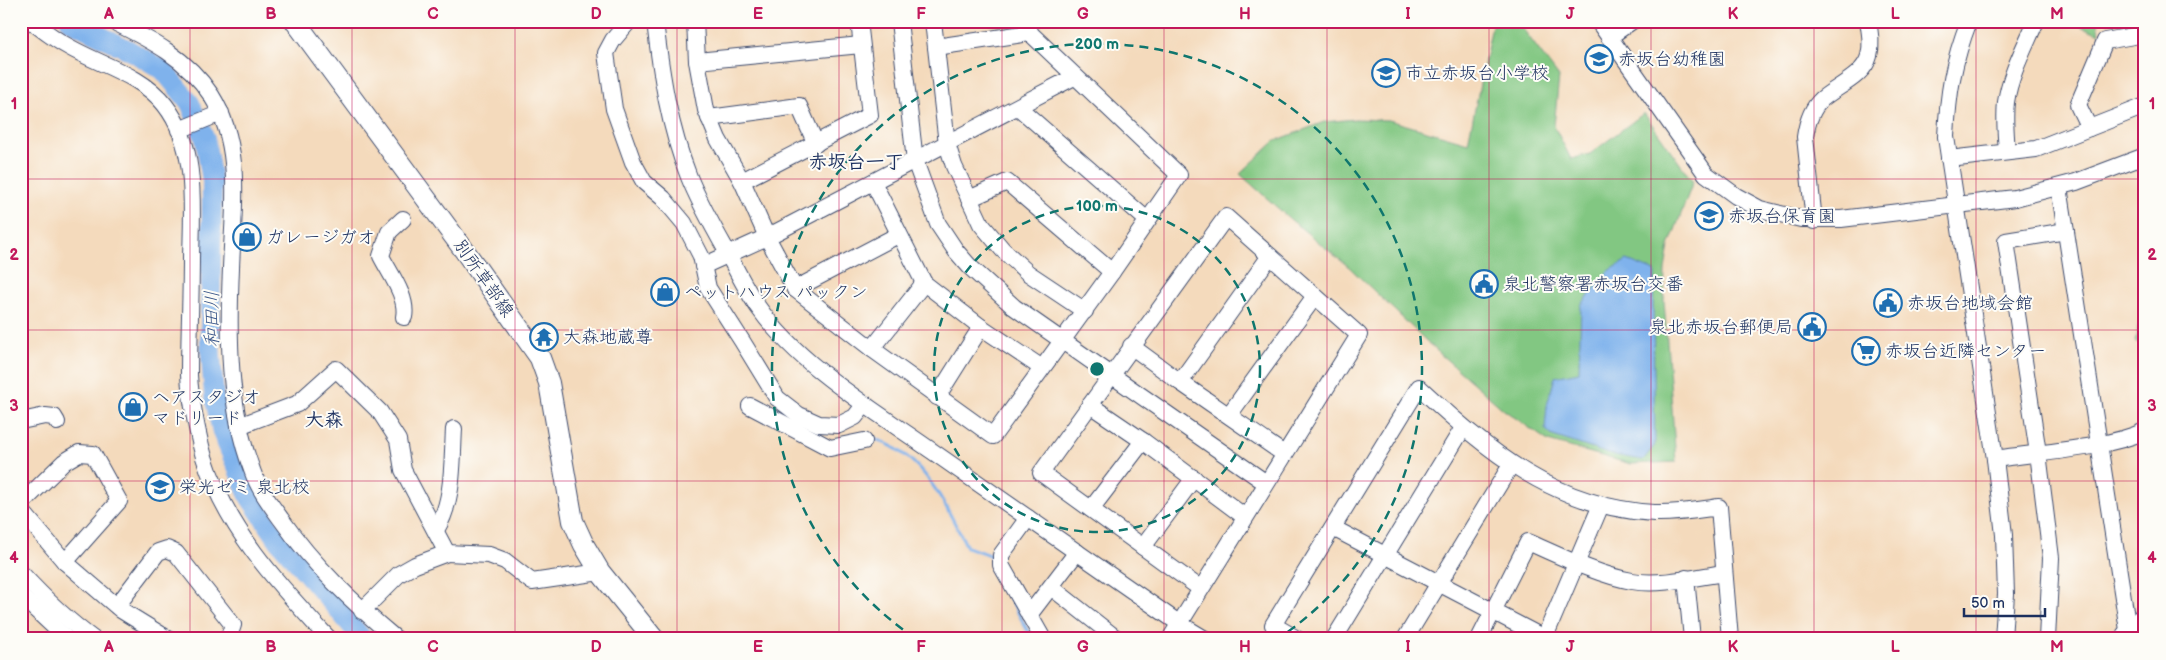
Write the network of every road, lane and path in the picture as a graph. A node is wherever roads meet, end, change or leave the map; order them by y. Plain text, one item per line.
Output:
1 (31, 21) edge
2 (112, 21) edge
3 (629, 21) edge
4 (655, 21) edge
5 (694, 21) edge
6 (859, 21) edge
7 (899, 21) edge
8 (933, 21) edge
9 (1598, 21) edge
10 (1632, 21) edge
11 (1868, 21) edge
12 (1969, 21) edge
13 (2036, 21) edge
14 (302, 23) edge
15 (1029, 27) edge
16 (2145, 34) edge
17 (1609, 37) junction
18 (861, 45) junction
19 (936, 47) junction
20 (697, 61) junction
21 (1074, 77) junction
22 (2145, 106) edge
23 (1018, 107) junction
24 (221, 113) junction
25 (709, 118) junction
26 (2089, 128) junction
27 (179, 130) junction
28 (816, 144) junction
29 (947, 144) junction
30 (2007, 152) junction
31 (2145, 156) edge
32 (1949, 159) junction
33 (915, 161) junction
34 (742, 181) junction
35 (873, 182) junction
36 (2059, 187) junction
37 (969, 199) junction
38 (1955, 206) junction
39 (403, 219) dead end
40 (1147, 220) junction
41 (1814, 220) junction
42 (2066, 231) junction
43 (898, 235) junction
44 (767, 237) junction
45 (728, 256) junction
46 (1270, 256) junction
47 (703, 266) junction
48 (1112, 272) junction
49 (924, 283) junction
50 (795, 289) junction
51 (1315, 296) junction
52 (1085, 310) junction
53 (404, 317) dead end
54 (981, 328) junction
55 (1063, 341) junction
56 (1131, 346) junction
57 (872, 349) junction
58 (1042, 368) junction
59 (1112, 377) junction
60 (1180, 382) junction
61 (936, 397) junction
62 (776, 398) junction
63 (865, 404) junction
64 (1090, 405) junction
65 (1229, 416) junction
66 (21, 421) edge
67 (57, 422) dead end
68 (239, 426) junction
69 (1463, 428) junction
70 (454, 429) dead end
71 (2145, 431) edge
72 (864, 441) dead end
73 (1143, 441) junction
74 (2098, 444) junction
75 (2038, 453) junction
76 (1284, 454) junction
77 (1995, 459) junction
78 (1511, 465) junction
79 (1194, 478) junction
80 (1266, 483) junction
81 (21, 504) edge
82 (1601, 506) junction
83 (1092, 509) junction
84 (21, 510) edge
85 (1245, 517) junction
86 (1028, 518) junction
87 (1333, 528) junction
88 (436, 530) junction
89 (1143, 547) junction
90 (1077, 552) junction
91 (447, 553) junction
92 (1386, 554) junction
93 (64, 562) junction
94 (1576, 563) junction
95 (600, 572) junction
96 (21, 573) edge
97 (1724, 573) junction
98 (1686, 578) junction
99 (1439, 583) junction
100 (1051, 587) junction
101 (1201, 589) junction
102 (21, 596) edge
103 (117, 606) junction
104 (362, 611) junction
105 (1493, 612) junction
106 (2145, 613) edge
107 (1029, 615) junction
108 (1180, 624) junction
109 (2125, 635) edge
110 (1544, 638) edge
111 (67, 639) edge
112 (93, 639) edge
113 (168, 639) edge
114 (228, 639) edge
115 (329, 639) edge
116 (396, 639) edge
117 (654, 639) edge
118 (1043, 639) edge
119 (1117, 639) edge
120 (1170, 639) edge
121 (1205, 639) edge
122 (1297, 639) edge
123 (1334, 639) edge
124 (1405, 639) edge
125 (1479, 639) edge
126 (1692, 639) edge
127 (1730, 639) edge
128 (2003, 639) edge
129 (2047, 639) edge

1 - 27 street
2 - 24 street
3 - 47 street
4 - 45 street
5 - 20 street
6 - 18 street
7 - 33 street
8 - 19 street
9 - 17 street
10 - 17 street
11 - 41 street
12 - 32 street
13 - 30 street
14 - 95 main road, 別所草部線
15 - 19 street
15 - 21 street
16 - 26 street
17 - 41 street
18 - 20 street
18 - 28 street
19 - 29 street
20 - 25 street
21 - 23 street
21 - 40 street
22 - 26 street
23 - 29 street
23 - 40 street
24 - 27 street
24 - 68 street
25 - 28 street
25 - 34 street
26 - 30 street
27 - 115 street
28 - 34 street
29 - 33 street
29 - 37 street
30 - 32 street
31 - 36 street
32 - 38 street
33 - 35 street
33 - 55 street
34 - 44 street
35 - 43 street
35 - 44 street
36 - 38 street
36 - 42 street
37 - 48 street
37 - 52 street
38 - 41 street
38 - 77 street
39 - 53 street
40 - 48 street
42 - 74 street
42 - 75 street
43 - 49 street
43 - 50 street
44 - 45 street
44 - 50 street
45 - 47 street
45 - 63 street
46 - 51 street
46 - 56 street
46 - 60 street
47 - 62 street
48 - 52 street
49 - 54 street
49 - 57 street
50 - 57 street
51 - 65 street
51 - 76 street
52 - 55 street
54 - 58 street
54 - 61 street
55 - 58 street
55 - 59 street
56 - 59 street
56 - 60 street
57 - 61 street
58 - 61 street
59 - 64 street
59 - 80 street
60 - 65 street
62 - 63 street
62 - 72 street
63 - 86 street
64 - 73 street
64 - 83 street
65 - 76 street
66 - 67 street
68 - 88 street
68 - 104 street
69 - 78 street
69 - 87 street
69 - 92 street
70 - 88 street
71 - 74 street
73 - 79 street
73 - 83 street
74 - 75 street
74 - 109 street
75 - 77 street
75 - 129 street
76 - 80 street
77 - 128 street
78 - 82 street
78 - 99 street
79 - 85 street
79 - 89 street
80 - 85 street
81 - 93 street
82 - 94 street
82 - 97 street
83 - 89 street
84 - 93 street
85 - 101 street
86 - 90 street
86 - 107 street
87 - 92 street
87 - 122 street
88 - 91 street
89 - 101 street
90 - 100 street
90 - 108 street
91 - 95 street
91 - 104 street
92 - 99 street
92 - 123 street
93 - 103 street
94 - 98 street
94 - 105 street
94 - 110 street
95 - 117 main road, 別所草部線
96 - 112 street
97 - 98 street
97 - 127 street
98 - 126 street
99 - 105 street
99 - 124 street
100 - 107 street
100 - 119 street
101 - 108 street
102 - 111 street
103 - 113 street
103 - 114 street
104 - 116 street
105 - 110 street
105 - 125 street
106 - 109 street
107 - 118 street
108 - 120 street
108 - 121 street

